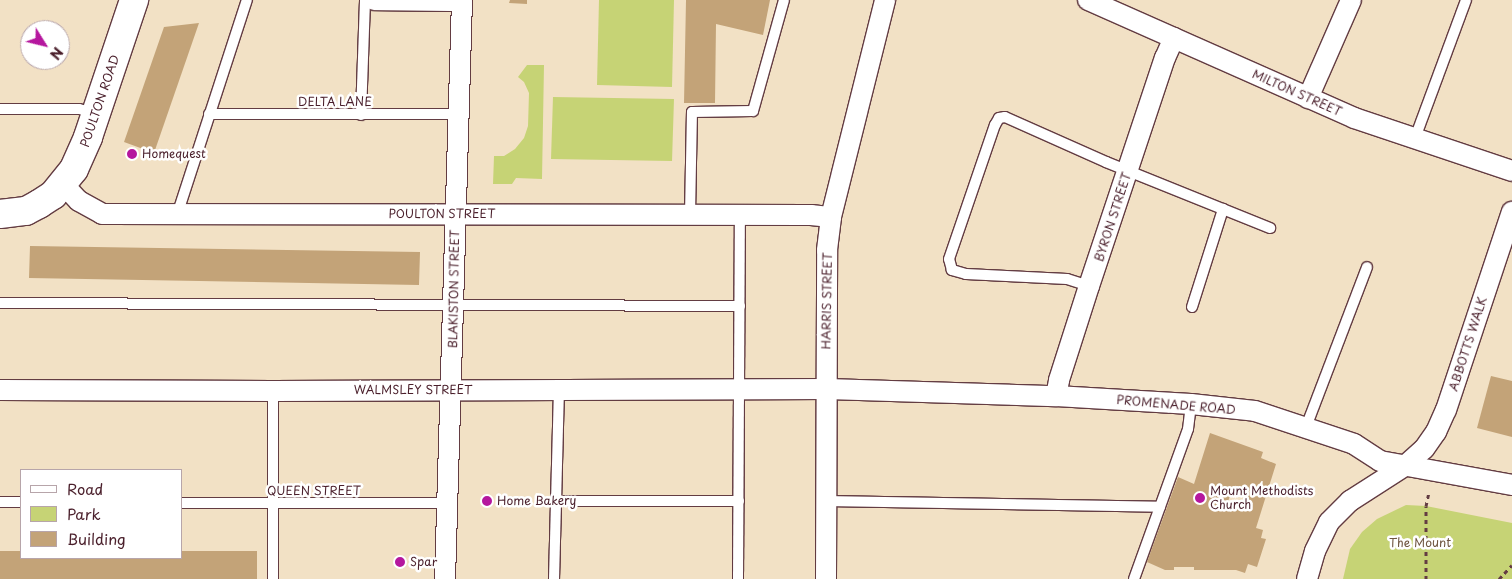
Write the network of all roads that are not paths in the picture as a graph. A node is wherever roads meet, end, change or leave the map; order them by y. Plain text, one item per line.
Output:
1 (134, 0) edge
2 (247, 0) edge
3 (365, 0) edge
4 (374, 0) edge
5 (784, 0) edge
6 (885, 0) edge
7 (1088, 0) edge
8 (1351, 0) edge
9 (1466, 0) edge
10 (462, 1) edge
11 (1114, 6) edge
12 (1174, 38) junction
13 (1308, 98) junction
14 (0, 109) edge
15 (97, 113) junction
16 (209, 114) junction
17 (362, 114) junction
18 (460, 114) junction
19 (1415, 138) junction
20 (1128, 170) junction
21 (1512, 171) edge
22 (58, 190) junction
23 (1224, 208) junction
24 (1512, 212) edge
25 (456, 213) junction
26 (0, 214) edge
27 (177, 215) junction
28 (690, 215) junction
29 (740, 215) junction
30 (831, 217) junction
31 (1270, 228) dead end
32 (1367, 267) dead end
33 (1089, 286) junction
34 (0, 303) edge
35 (454, 305) junction
36 (740, 306) junction
37 (1192, 307) dead end
38 (559, 389) junction
39 (739, 389) junction
40 (827, 389) junction
41 (0, 390) edge
42 (451, 390) junction
43 (273, 391) junction
44 (1056, 396) junction
45 (1191, 404) junction
46 (1306, 427) junction
47 (1406, 465) junction
48 (1512, 485) edge
49 (557, 501) junction
50 (739, 501) junction
51 (825, 501) junction
52 (0, 502) edge
53 (20, 502) edge
54 (182, 503) edge
55 (447, 503) junction
56 (274, 504) junction
57 (1160, 507) junction
58 (274, 579) edge
59 (445, 579) edge
60 (554, 579) edge
61 (738, 579) edge
62 (826, 579) edge
63 (1134, 579) edge
64 (1307, 579) edge

1 - 15 main road, POULTON ROAD
2 - 16 lane
3 - 17 lane
4 - 10 street
5 - 28 lane
6 - 30 street, HARRIS STREET
7 - 11 street, MILTON STREET
8 - 13 street
9 - 19 lane
10 - 18 street, BLAKISTON STREET
11 - 12 street, MILTON STREET
12 - 13 street, MILTON STREET
12 - 20 street, BYRON STREET
13 - 19 street, MILTON STREET
14 - 15 lane
15 - 22 main road, POULTON ROAD
16 - 17 lane, DELTA LANE
16 - 27 lane
17 - 18 lane, DELTA LANE
18 - 25 street, BLAKISTON STREET
19 - 21 street, MILTON STREET
20 - 23 lane
20 - 33 street, BYRON STREET
20 - 33 lane
22 - 26 main road
22 - 27 street, POULTON STREET
23 - 31 lane
23 - 37 lane
24 - 47 street, ABBOTTS WALK
25 - 27 street, POULTON STREET
25 - 28 street, POULTON STREET
25 - 35 street, BLAKISTON STREET
28 - 29 street, POULTON STREET
29 - 30 street, POULTON STREET
29 - 36 lane
30 - 40 street, HARRIS STREET
32 - 46 lane
33 - 44 street, BYRON STREET
34 - 35 lane
35 - 36 lane
35 - 42 street, BLAKISTON STREET
36 - 39 lane
38 - 39 street, WALMSLEY STREET
38 - 42 street, WALMSLEY STREET
38 - 49 lane
39 - 40 street, WALMSLEY STREET
39 - 50 lane
40 - 44 street, PROMENADE ROAD
40 - 51 street, HARRIS STREET
41 - 43 street, WALMSLEY STREET
42 - 43 street, WALMSLEY STREET
42 - 55 street, BLAKISTON STREET
43 - 56 lane
44 - 45 street, PROMENADE ROAD
45 - 46 street, PROMENADE ROAD
45 - 57 lane
46 - 47 street, PROMENADE ROAD
47 - 48 street, PROMENADE ROAD
47 - 64 street, ABBOTTS WALK
49 - 50 lane
49 - 60 lane
50 - 61 lane
51 - 57 lane
51 - 62 street, HARRIS STREET
52 - 53 lane
54 - 56 lane, QUEEN STREET
55 - 56 lane, QUEEN STREET
55 - 59 street, BLAKISTON STREET
56 - 58 lane
57 - 63 lane

